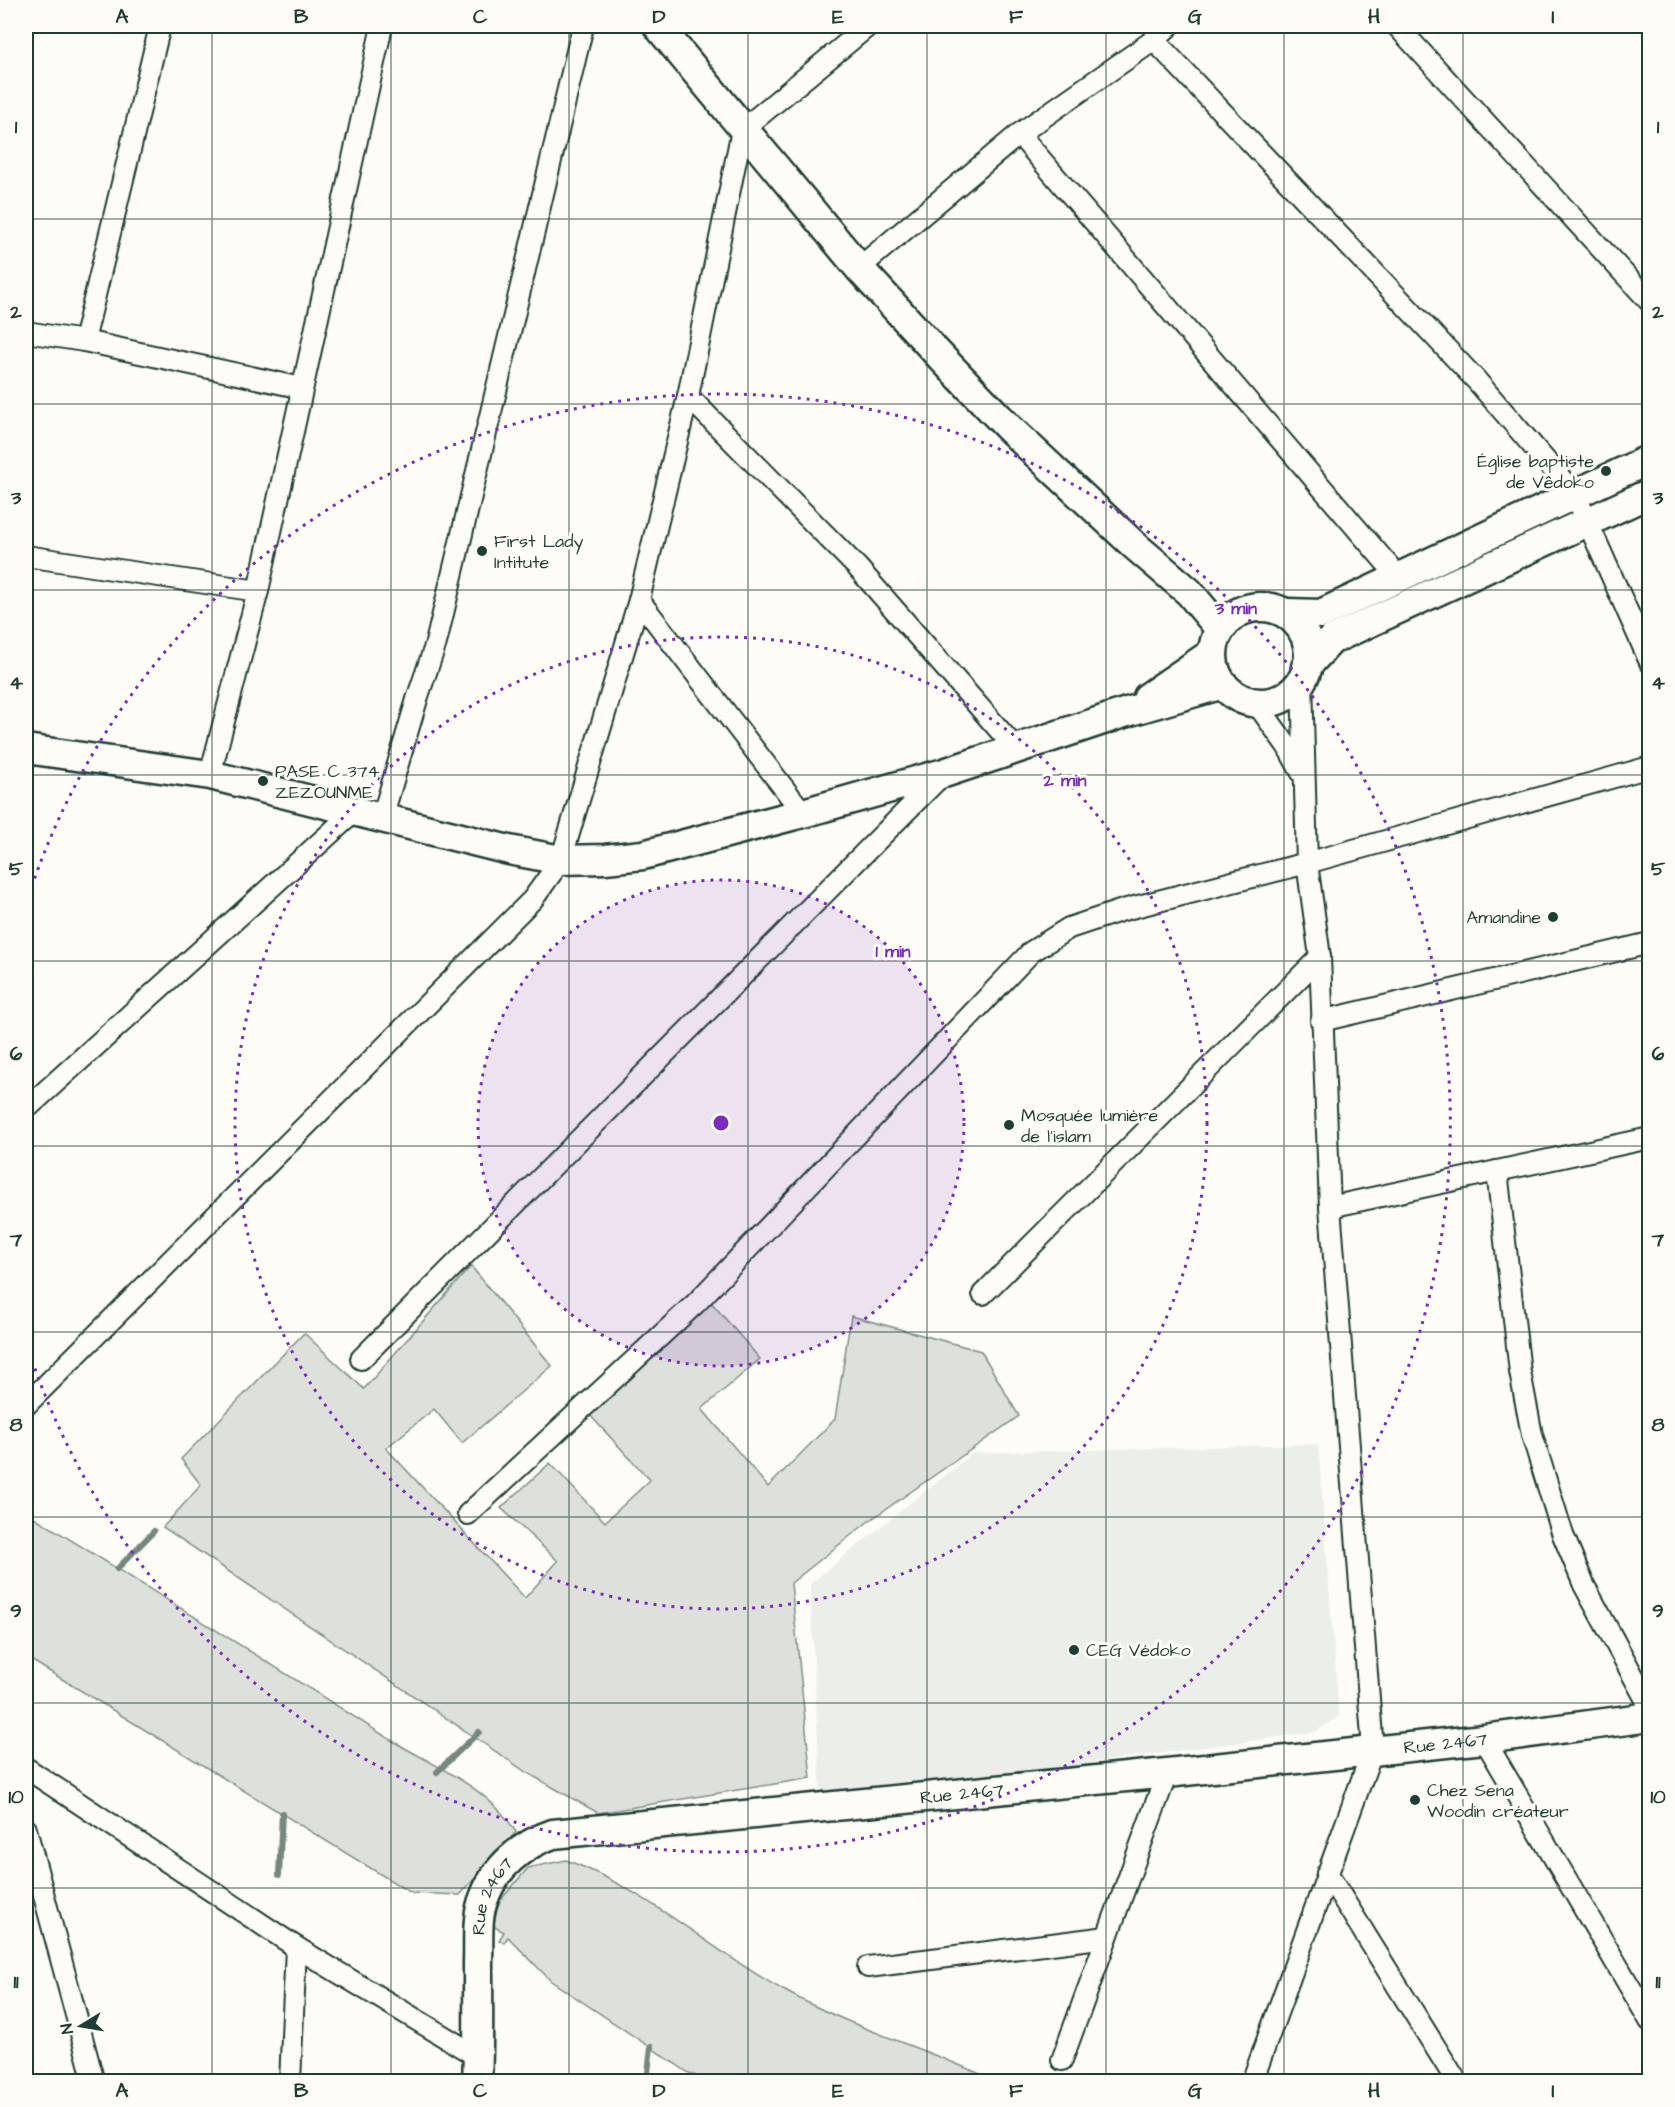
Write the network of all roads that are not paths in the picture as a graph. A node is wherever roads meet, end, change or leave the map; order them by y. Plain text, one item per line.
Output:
1 (160, 26) edge
2 (382, 26) edge
3 (583, 26) edge
4 (658, 26) edge
5 (868, 26) edge
6 (1169, 26) edge
7 (1397, 26) edge
8 (1154, 40) junction
9 (742, 130) junction
10 (1019, 134) junction
11 (858, 268) junction
12 (1650, 302) edge
13 (26, 332) edge
14 (84, 341) junction
15 (302, 388) junction
16 (688, 396) junction
17 (1650, 459) edge
18 (1650, 493) edge
19 (1576, 496) junction
20 (1587, 523) junction
21 (26, 556) edge
22 (1400, 579) junction
23 (258, 591) junction
24 (639, 600) junction
25 (1287, 613) junction
26 (1222, 632) junction
27 (1650, 662) edge
28 (1304, 673) junction
29 (1223, 684) junction
30 (1257, 704) junction
31 (1126, 712) junction
32 (26, 749) edge
33 (1016, 749) junction
34 (1650, 767) edge
35 (944, 773) junction
36 (210, 775) junction
37 (1304, 776) junction
38 (803, 813) junction
39 (369, 814) junction
40 (561, 860) junction
41 (1307, 863) junction
42 (1650, 944) edge
43 (1320, 957) junction
44 (1321, 1021) junction
45 (26, 1109) edge
46 (1650, 1138) edge
47 (1497, 1171) junction
48 (1330, 1207) junction
49 (983, 1294) dead end
50 (361, 1359) dead end
51 (26, 1405) edge
52 (468, 1514) dead end
53 (1650, 1707) edge
54 (1650, 1717) edge
55 (1484, 1739) junction
56 (1373, 1749) junction
57 (26, 1768) edge
58 (1167, 1773) junction
59 (26, 1829) edge
60 (1327, 1873) junction
61 (1107, 1937) junction
62 (296, 1947) junction
63 (868, 1967) dead end
64 (1650, 2020) edge
65 (1062, 2060) dead end
66 (477, 2069) edge
67 (94, 2082) edge
68 (290, 2082) edge
69 (1252, 2082) edge
70 (1457, 2082) edge

1 - 14 street
2 - 15 street
3 - 39 street
4 - 9 street
5 - 9 street
6 - 8 street
7 - 12 street
8 - 10 street
8 - 19 street
9 - 11 street
9 - 16 street
10 - 11 street
10 - 22 street
11 - 26 street
13 - 14 street
14 - 15 street
15 - 23 street
16 - 24 street
16 - 33 street
17 - 19 street
18 - 20 street
19 - 20 street
19 - 22 street
20 - 27 street
20 - 28 street
21 - 23 street
22 - 25 street
23 - 36 street
24 - 38 street
24 - 40 street
25 - 26 street
25 - 28 street
26 - 29 street
26 - 31 street
28 - 30 street
28 - 37 street
29 - 30 street
29 - 31 street
30 - 37 street
31 - 33 street
32 - 36 street
33 - 35 street
34 - 41 street
35 - 38 street
35 - 50 street
36 - 39 street
37 - 41 street
38 - 40 street
39 - 40 street
39 - 45 street
40 - 51 street
41 - 43 street
41 - 52 street
42 - 44 street
43 - 44 street
43 - 49 street
44 - 48 street
46 - 47 street
47 - 48 street
47 - 53 street
48 - 56 street
54 - 55 street, Rue 2467
55 - 56 street, Rue 2467
55 - 64 street
56 - 58 street, Rue 2467
56 - 60 street
57 - 62 street
58 - 61 street
58 - 66 street, Rue 2467
59 - 67 street
60 - 69 street
60 - 70 street
61 - 63 street
61 - 65 street
62 - 66 street
62 - 68 street

